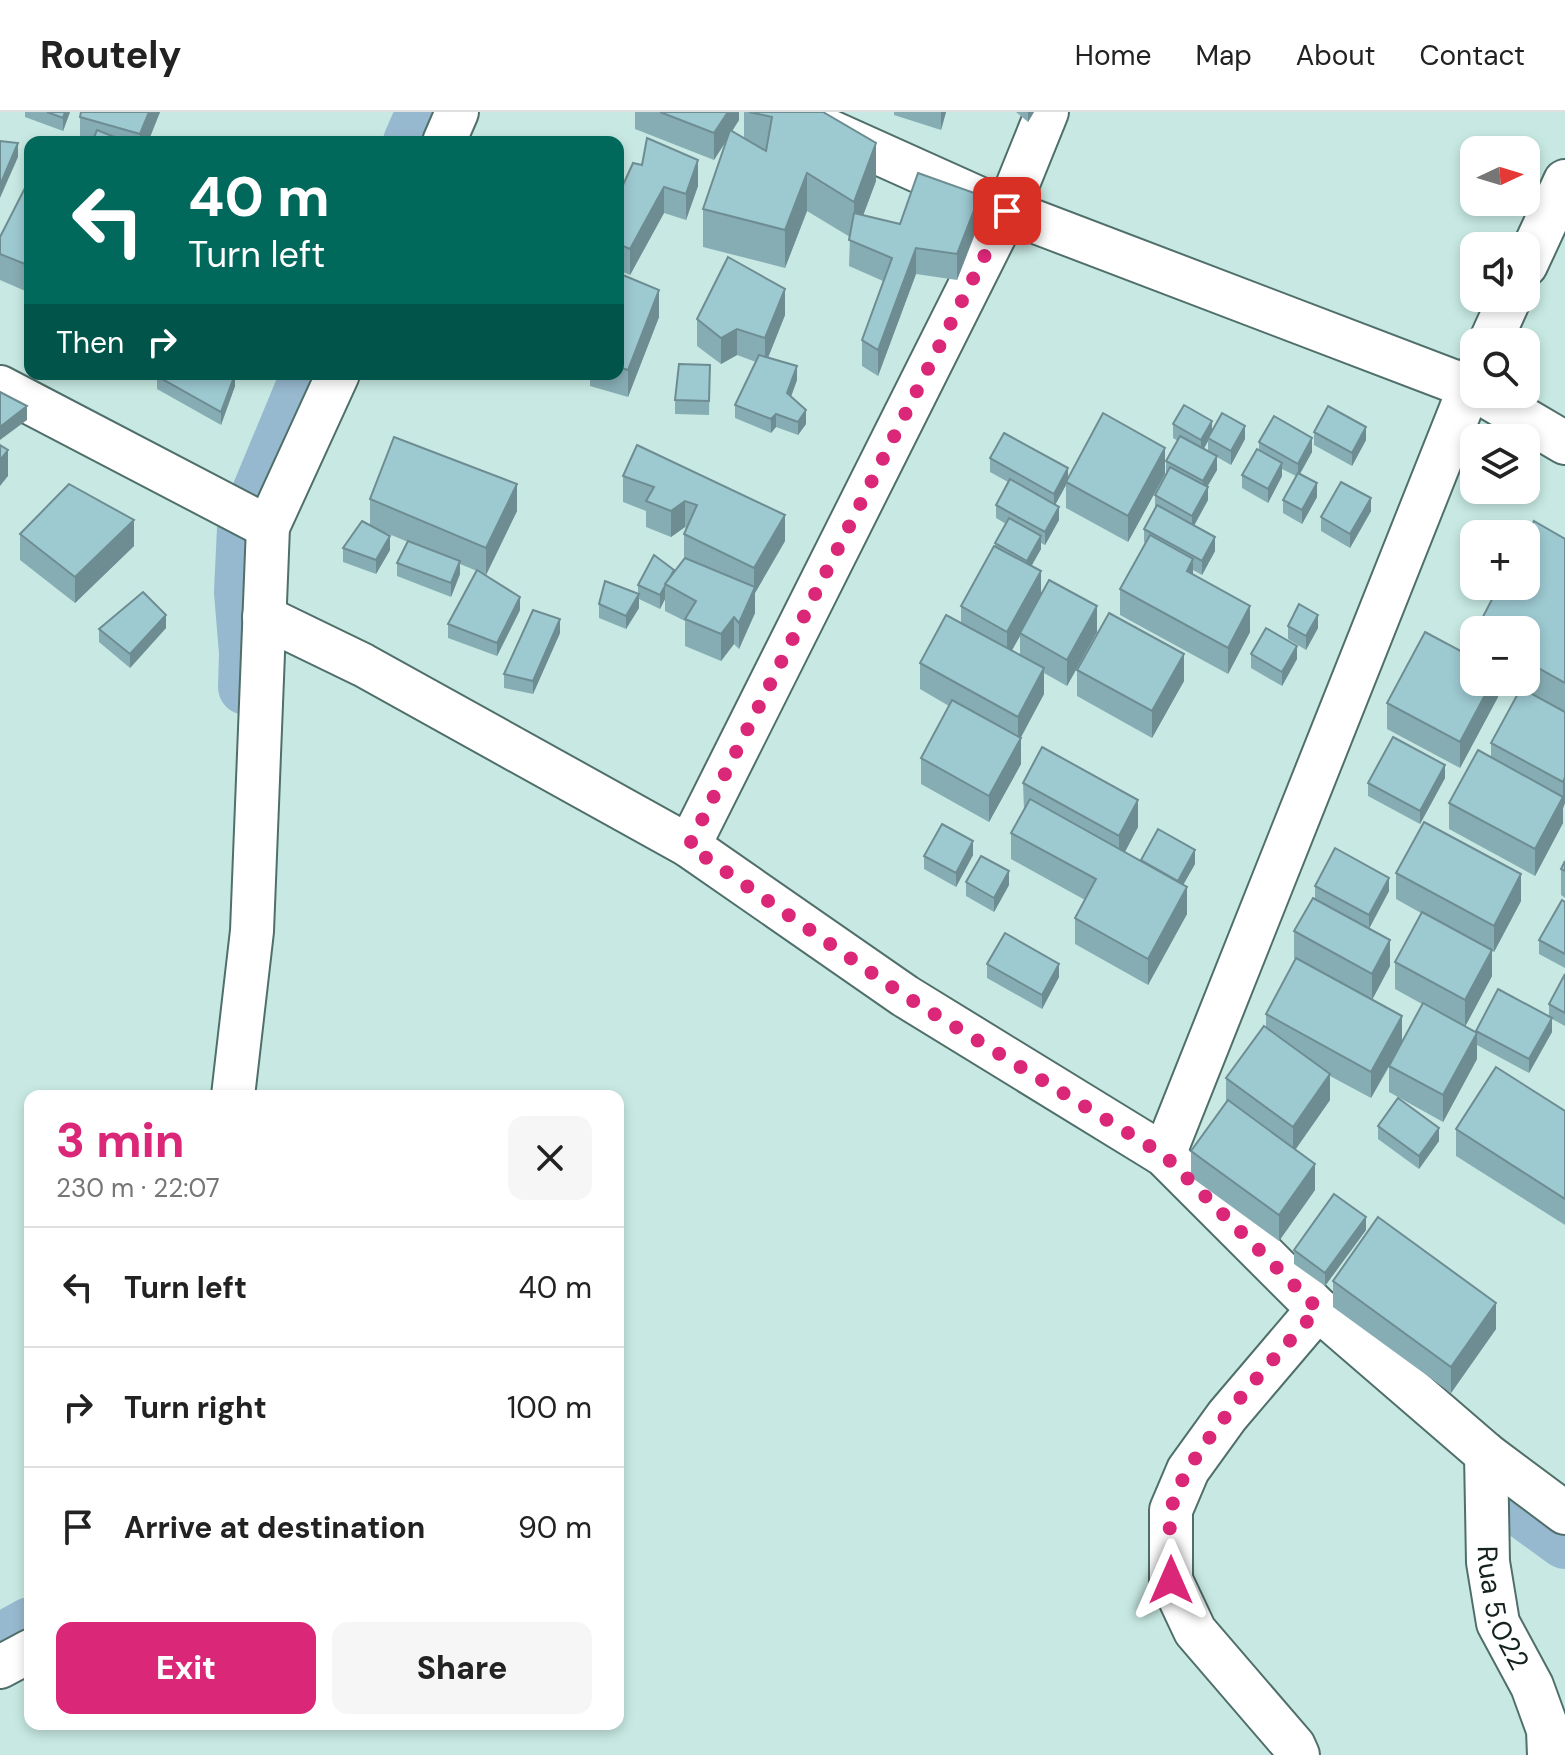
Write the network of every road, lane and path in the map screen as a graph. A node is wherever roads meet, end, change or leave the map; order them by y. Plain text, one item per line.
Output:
1 (457, 112) edge
2 (787, 112) edge
3 (1047, 112) edge
4 (447, 136) edge
5 (1565, 181) edge
6 (1007, 211) junction
7 (1540, 235) edge
8 (335, 380) edge
9 (1460, 380) edge
10 (0, 387) edge
11 (1466, 408) edge
12 (1510, 408) edge
13 (1565, 443) edge
14 (268, 527) junction
15 (264, 617) junction
16 (689, 846) junction
17 (234, 1090) edge
18 (1164, 1155) junction
19 (1318, 1309) junction
20 (1486, 1454) junction
21 (1565, 1513) edge
22 (24, 1654) edge
23 (0, 1667) edge
24 (1298, 1755) edge
25 (1549, 1755) edge

1 - 4 street
2 - 6 street
3 - 6 street
5 - 7 street
6 - 9 street
6 - 16 street
8 - 14 street
10 - 14 street
11 - 18 street
12 - 13 street
14 - 15 street
15 - 16 street
15 - 17 street
16 - 18 street
18 - 19 street
19 - 20 street
19 - 24 street
20 - 21 street
20 - 25 street, Rua 5.022
22 - 23 street

